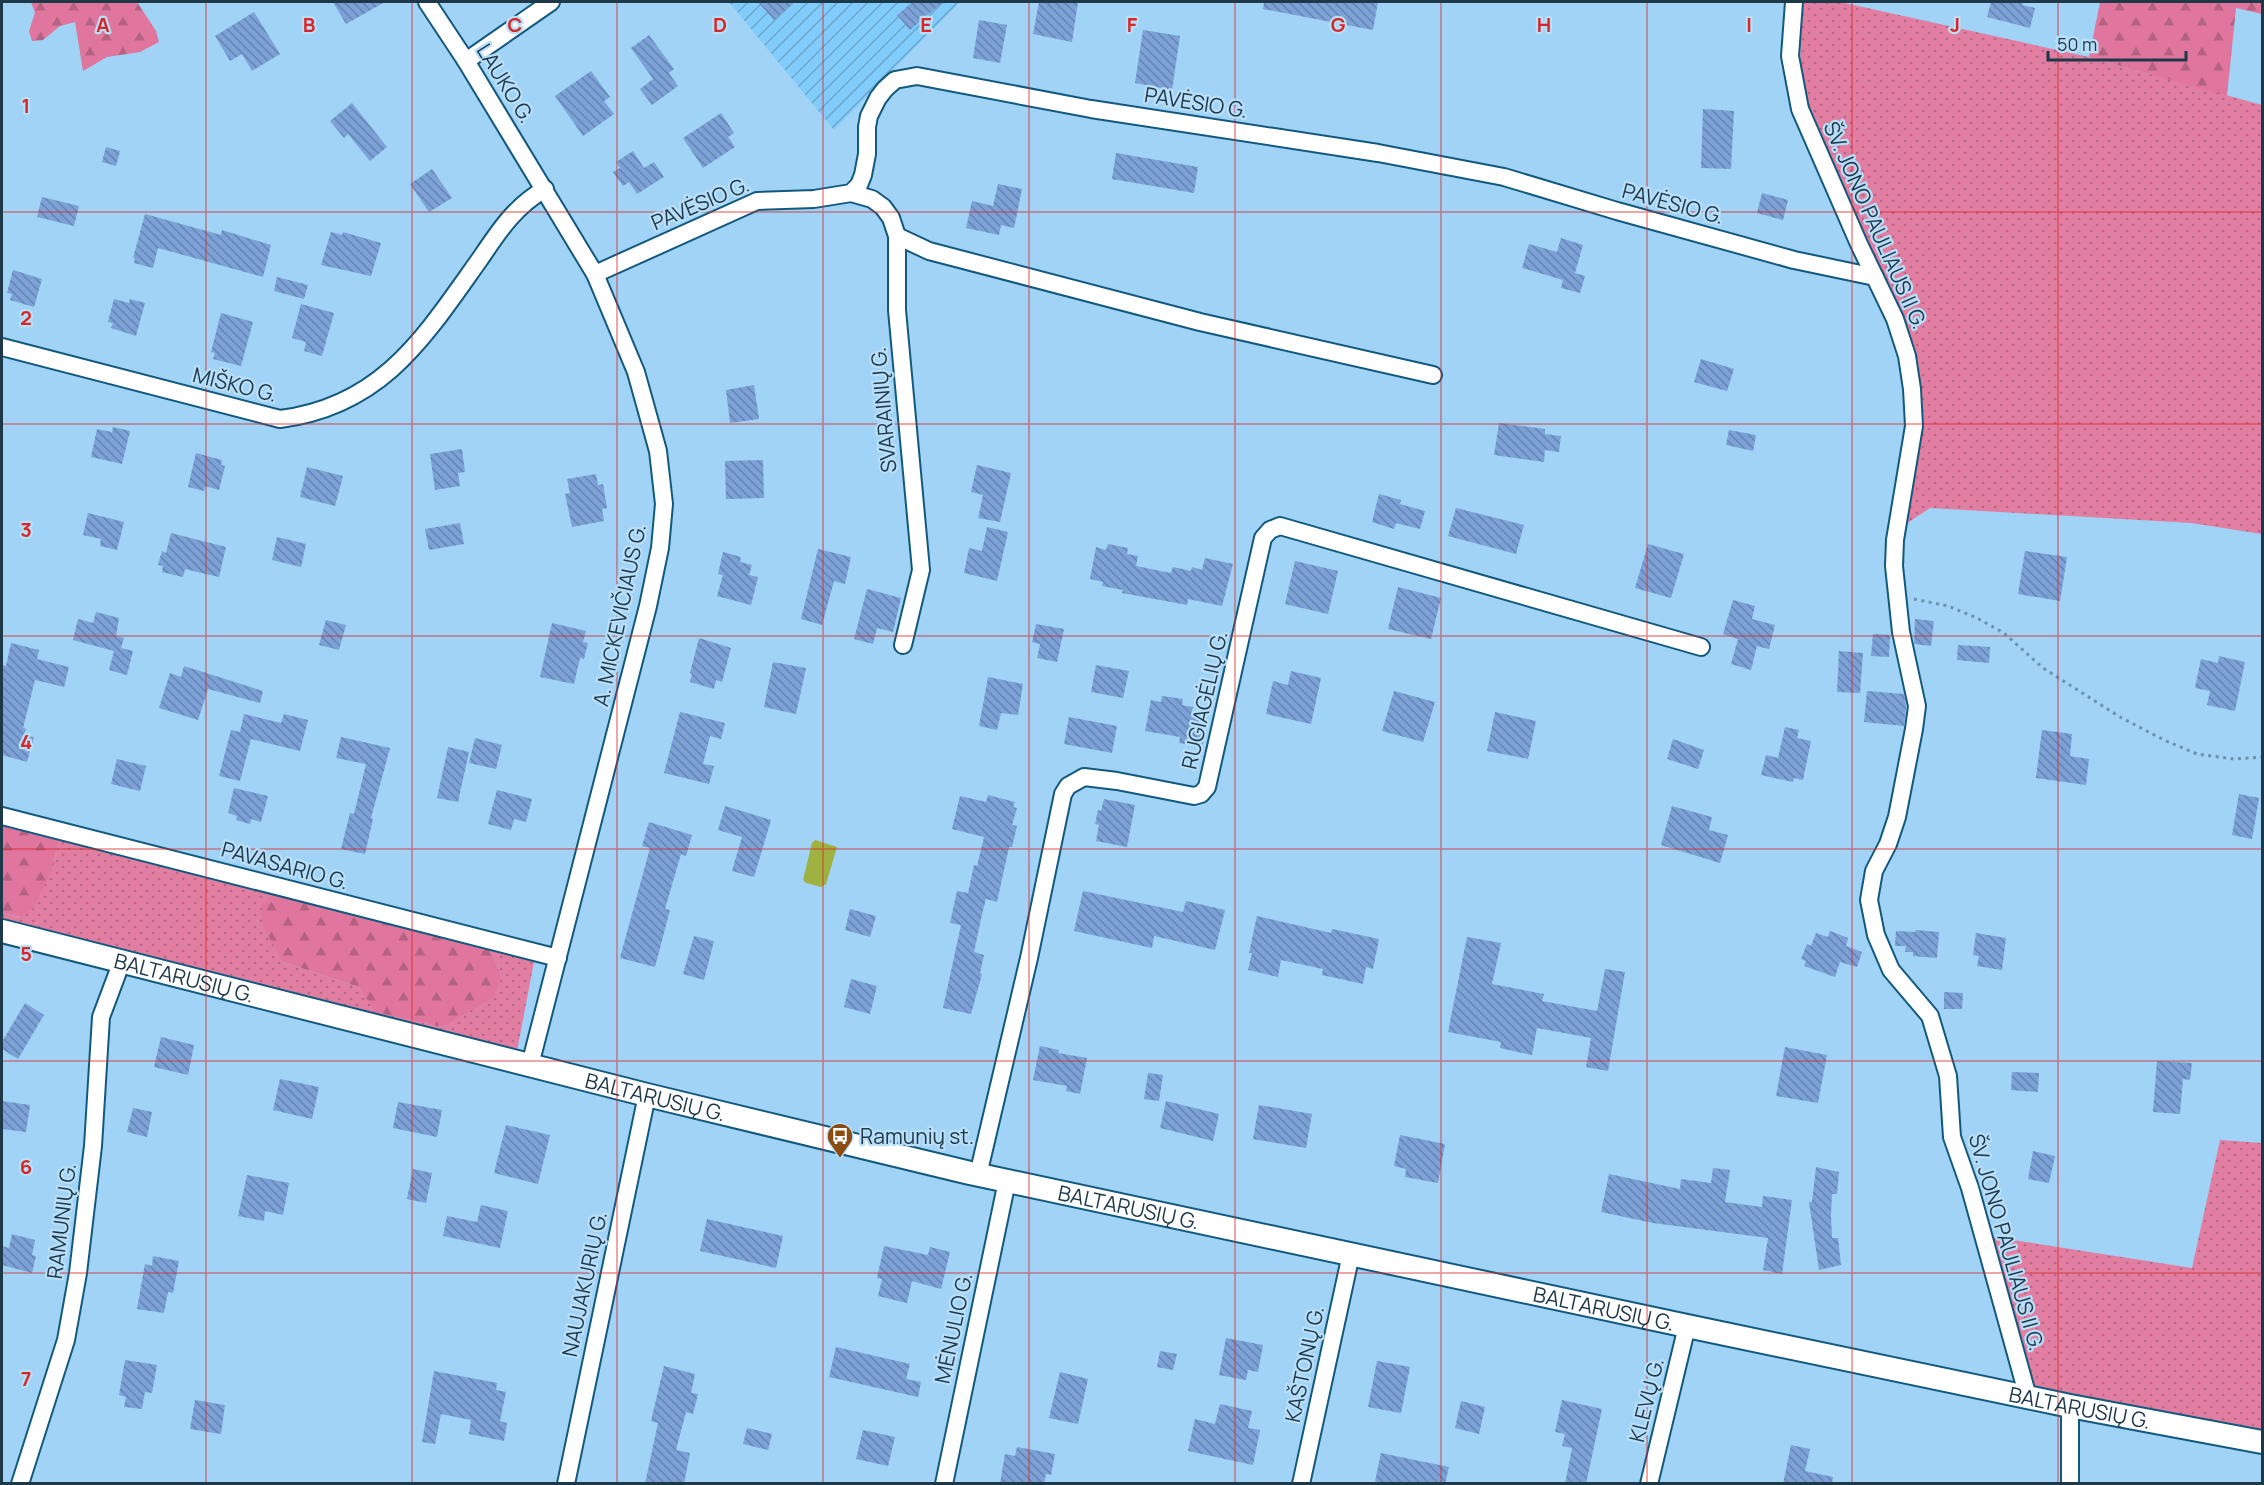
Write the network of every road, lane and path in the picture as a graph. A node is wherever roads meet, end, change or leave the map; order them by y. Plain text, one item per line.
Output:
1 (427, 2) edge
2 (551, 2) edge
3 (1794, 2) edge
4 (466, 61) junction
5 (545, 189) junction
6 (851, 193) junction
7 (897, 236) junction
8 (595, 273) junction
9 (1875, 277) junction
10 (2, 347) edge
11 (1433, 375) dead end
12 (1897, 595) junction
13 (903, 645) dead end
14 (1701, 647) dead end
15 (2262, 757) edge
16 (2, 816) edge
17 (2, 931) edge
18 (558, 958) junction
19 (122, 961) junction
20 (530, 1065) junction
21 (647, 1095) junction
22 (978, 1175) junction
23 (1007, 1181) junction
24 (1352, 1254) junction
25 (1687, 1326) junction
26 (2028, 1396) junction
27 (2070, 1406) junction
28 (2262, 1442) edge
29 (20, 1484) edge
30 (566, 1484) edge
31 (944, 1484) edge
32 (1301, 1484) edge
33 (1648, 1484) edge
34 (2070, 1484) edge

1 - 4 street, LAUKO G.
2 - 4 street
3 - 9 street, ŠV. JONO PAULIAUS II G.
4 - 5 street, LAUKO G.
5 - 8 street, A. MICKEVIČIAUS G.
5 - 10 street, MIŠKO G.
6 - 7 street, SVARAINIŲ G.
6 - 8 street, PAVĖSIO G.
6 - 9 street, PAVĖSIO G.
7 - 11 street
7 - 13 street, SVARAINIŲ G.
8 - 18 street, A. MICKEVIČIAUS G.
9 - 12 street, ŠV. JONO PAULIAUS II G.
12 - 15 path
12 - 26 street, ŠV. JONO PAULIAUS II G.
14 - 22 street, RUGIAGĖLIŲ G.
16 - 18 street, PAVASARIO G.
17 - 19 main road, BALTARUSIŲ G.
18 - 20 street, A. MICKEVIČIAUS G.
19 - 20 main road, BALTARUSIŲ G.
19 - 29 street, RAMUNIŲ G.
20 - 21 main road, BALTARUSIŲ G.
21 - 22 main road, BALTARUSIŲ G.
21 - 30 street, NAUJAKURIŲ G.
22 - 23 main road, BALTARUSIŲ G.
23 - 24 main road, BALTARUSIŲ G.
23 - 31 street, MĖNULIO G.
24 - 25 main road, BALTARUSIŲ G.
24 - 32 street, KAŠTONŲ G.
25 - 26 main road, BALTARUSIŲ G.
25 - 33 street, KLEVŲ G.
26 - 27 main road, BALTARUSIŲ G.
27 - 28 main road, BALTARUSIŲ G.
27 - 34 street

